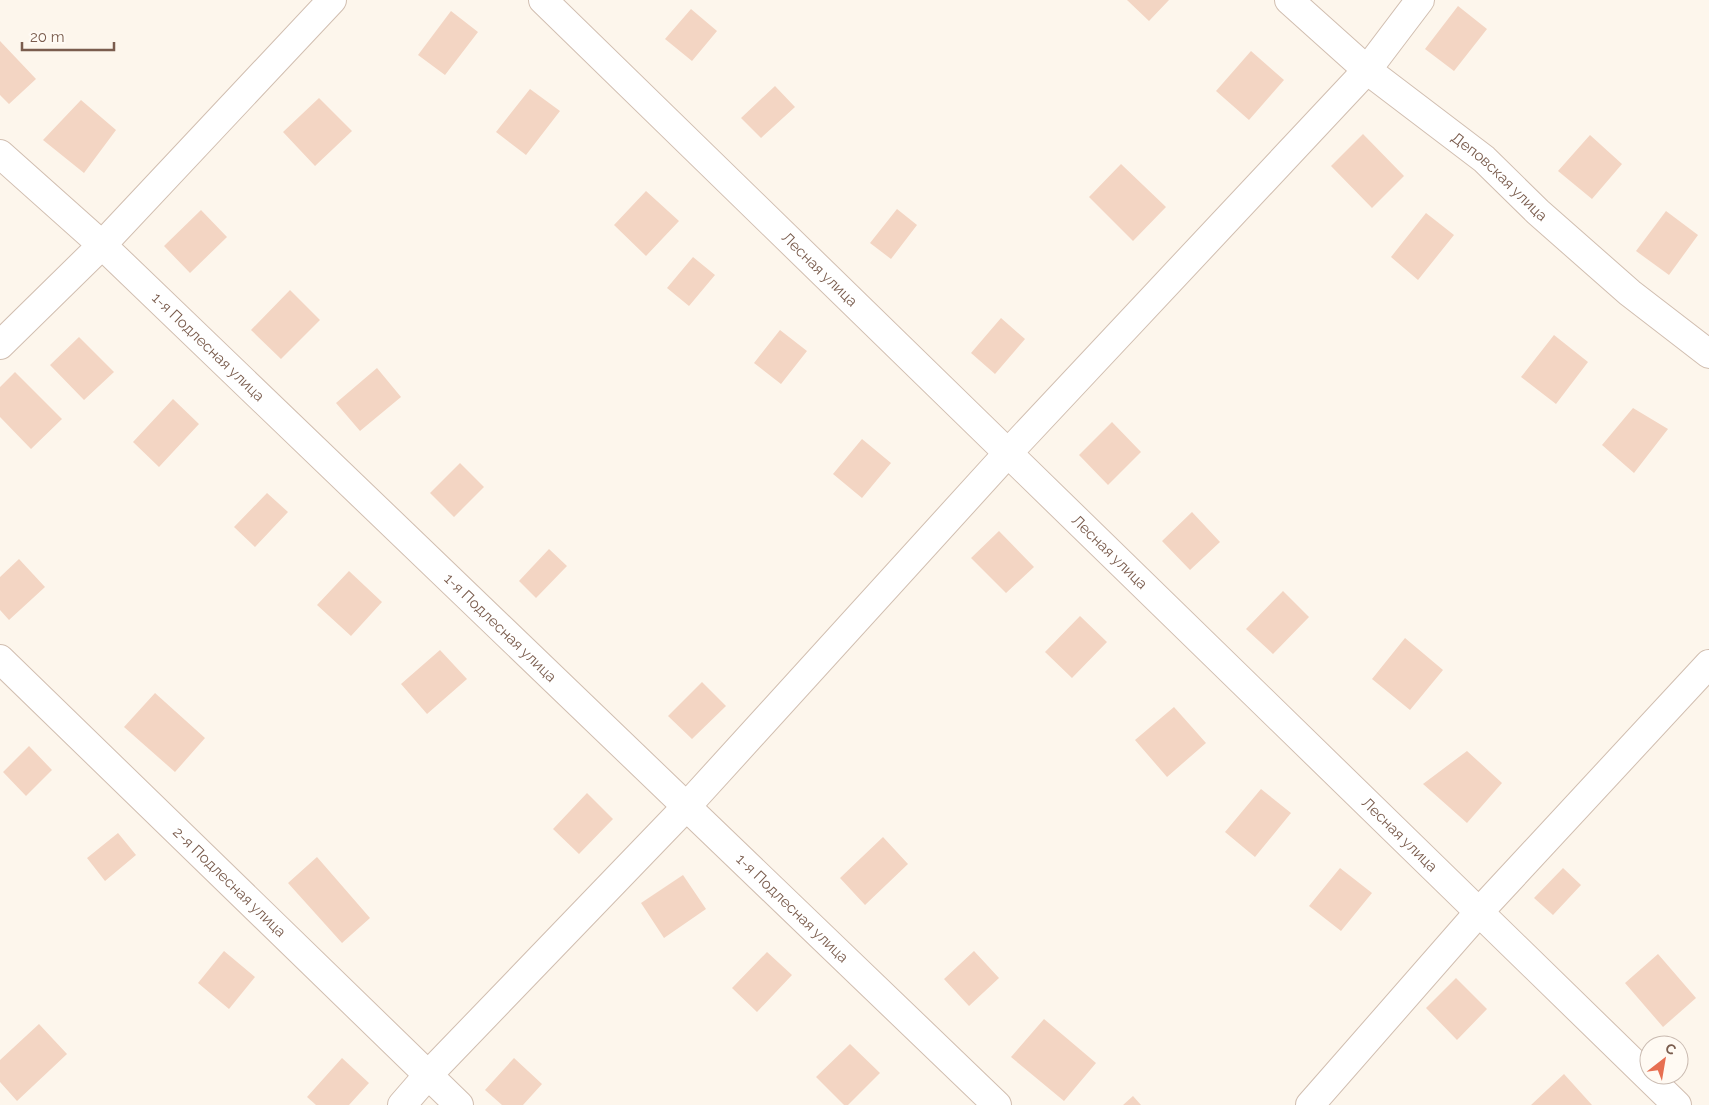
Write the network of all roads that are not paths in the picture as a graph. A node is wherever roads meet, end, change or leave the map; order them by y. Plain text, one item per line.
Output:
1 (332, 0) edge
2 (543, 0) edge
3 (1289, 0) edge
4 (1420, 0) edge
5 (1367, 70) junction
6 (0, 154) edge
7 (102, 245) junction
8 (0, 344) edge
9 (1709, 354) edge
10 (1008, 453) junction
11 (0, 659) edge
12 (1709, 664) edge
13 (686, 807) junction
14 (1479, 912) junction
15 (428, 1075) junction
16 (402, 1105) edge
17 (459, 1105) edge
18 (997, 1105) edge
19 (1310, 1105) edge
20 (1677, 1105) edge

1 - 7 street
2 - 10 street, Лесная улица
3 - 5 street, Деповская улица
4 - 5 street
5 - 9 street, Деповская улица
5 - 10 street
6 - 7 street, 1-я Подлесная улица
7 - 8 street
7 - 13 street, 1-я Подлесная улица
10 - 13 street
10 - 14 street, Лесная улица
11 - 15 street, 2-я Подлесная улица
12 - 14 street
13 - 15 street
13 - 18 street, 1-я Подлесная улица
14 - 19 street
14 - 20 street, Лесная улица
15 - 16 street
15 - 17 street, 2-я Подлесная улица

